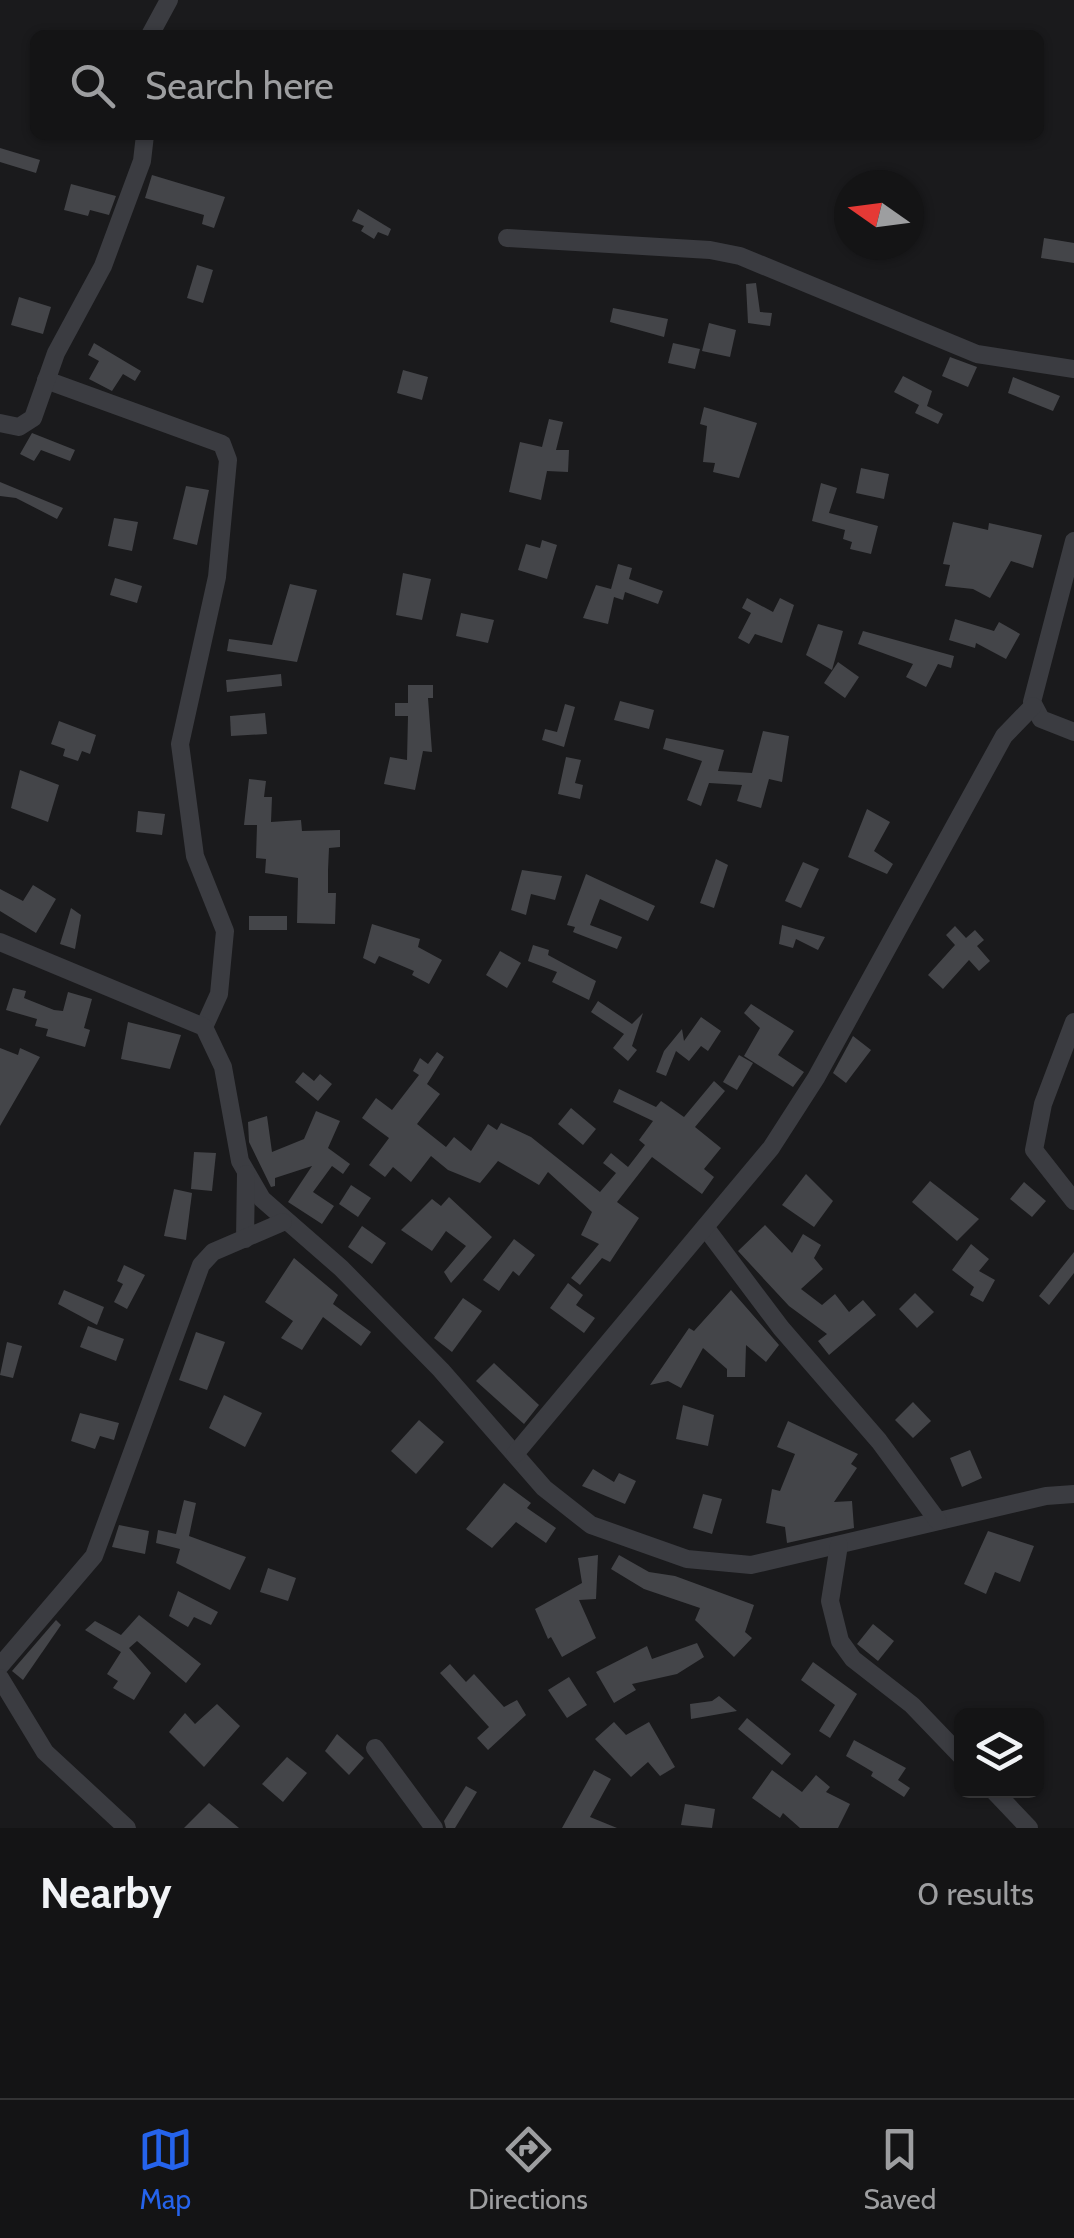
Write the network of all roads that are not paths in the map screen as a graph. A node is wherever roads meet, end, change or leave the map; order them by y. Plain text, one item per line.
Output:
1 (168, 0) edge
2 (153, 30) edge
3 (144, 140) edge
4 (508, 238) dead end
5 (1074, 369) edge
6 (46, 380) junction
7 (0, 423) edge
8 (1074, 540) edge
9 (1033, 706) junction
10 (1074, 732) edge
11 (0, 942) edge
12 (1074, 1022) edge
13 (204, 1028) junction
14 (246, 1174) junction
15 (1074, 1202) edge
16 (283, 1222) junction
17 (704, 1227) junction
18 (245, 1239) junction
19 (515, 1454) junction
20 (1074, 1494) edge
21 (938, 1521) junction
22 (840, 1545) junction
23 (0, 1666) edge
24 (0, 1678) edge
25 (374, 1748) dead end
26 (954, 1749) edge
27 (1001, 1798) edge
28 (127, 1828) edge
29 (434, 1828) edge
30 (1030, 1828) edge

1 - 2 street
3 - 6 street
4 - 5 street
6 - 7 street
6 - 13 street
8 - 9 street
9 - 10 street
9 - 17 street
11 - 13 street
12 - 15 street
13 - 14 street
14 - 16 street
14 - 18 street
16 - 18 street
16 - 19 street
17 - 19 street
17 - 21 street
18 - 23 street
19 - 22 street
20 - 21 street
21 - 22 street
22 - 26 street
24 - 28 street
25 - 29 street
27 - 30 street

